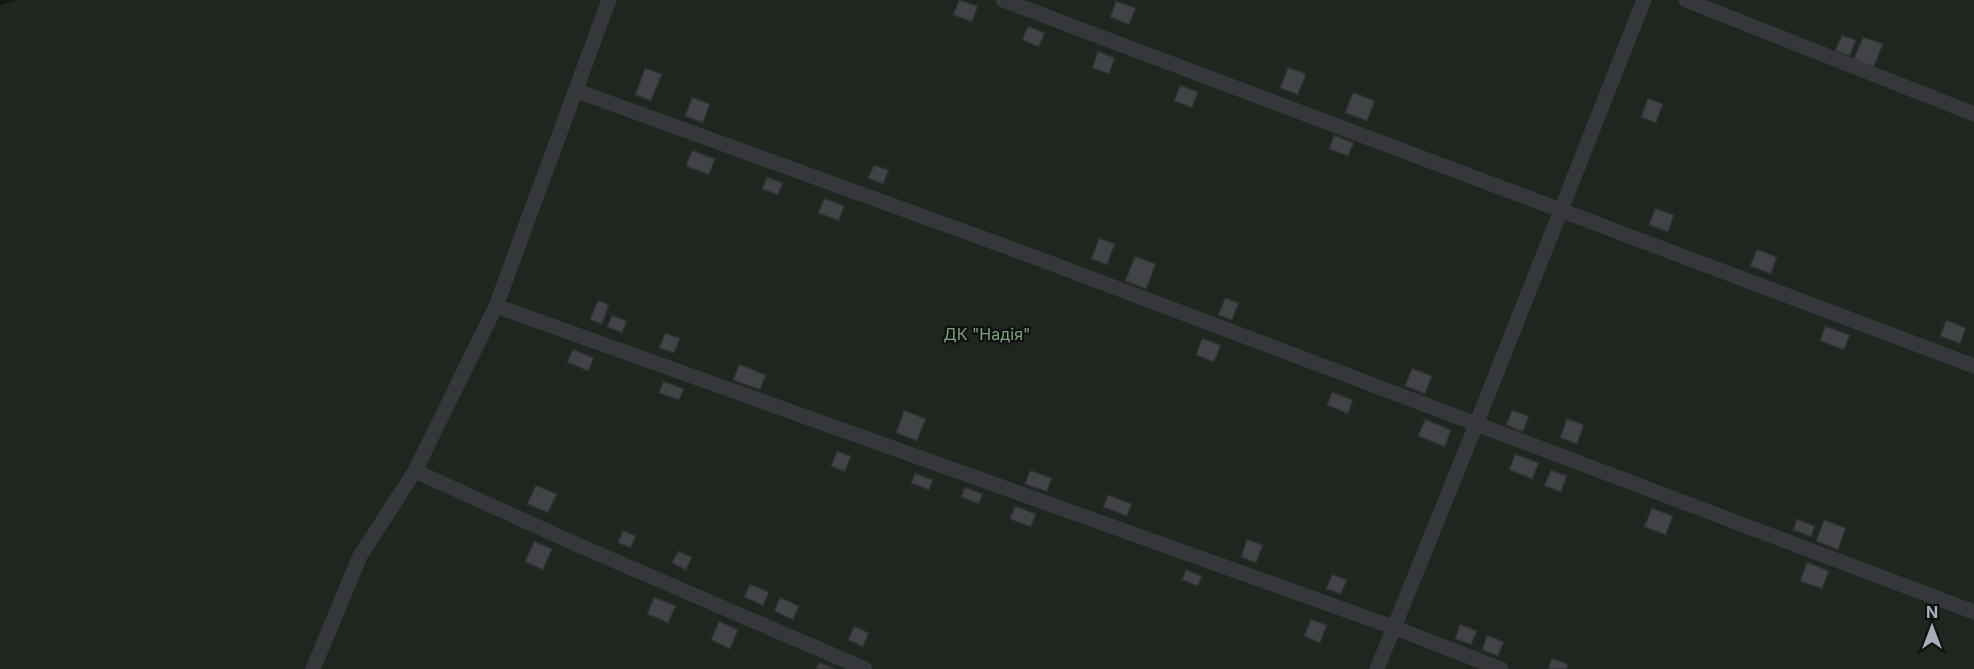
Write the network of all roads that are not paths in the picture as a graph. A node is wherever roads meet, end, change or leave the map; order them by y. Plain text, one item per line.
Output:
1 (609, 0) edge
2 (1003, 0) edge
3 (1644, 0) edge
4 (1686, 0) edge
5 (577, 92) junction
6 (1974, 114) edge
7 (1562, 211) junction
8 (496, 306) junction
9 (1974, 366) edge
10 (1476, 425) junction
11 (415, 471) junction
12 (1974, 612) edge
13 (1393, 627) junction
14 (313, 669) edge
15 (865, 669) edge
16 (1377, 669) edge
17 (1501, 669) edge

1 - 5 lane
2 - 7 lane
3 - 7 lane
4 - 6 lane
5 - 8 lane
5 - 10 lane
7 - 9 lane
7 - 10 lane
8 - 11 lane
8 - 13 lane
10 - 12 lane
10 - 13 lane
11 - 14 lane
11 - 15 lane
13 - 16 lane
13 - 17 lane

